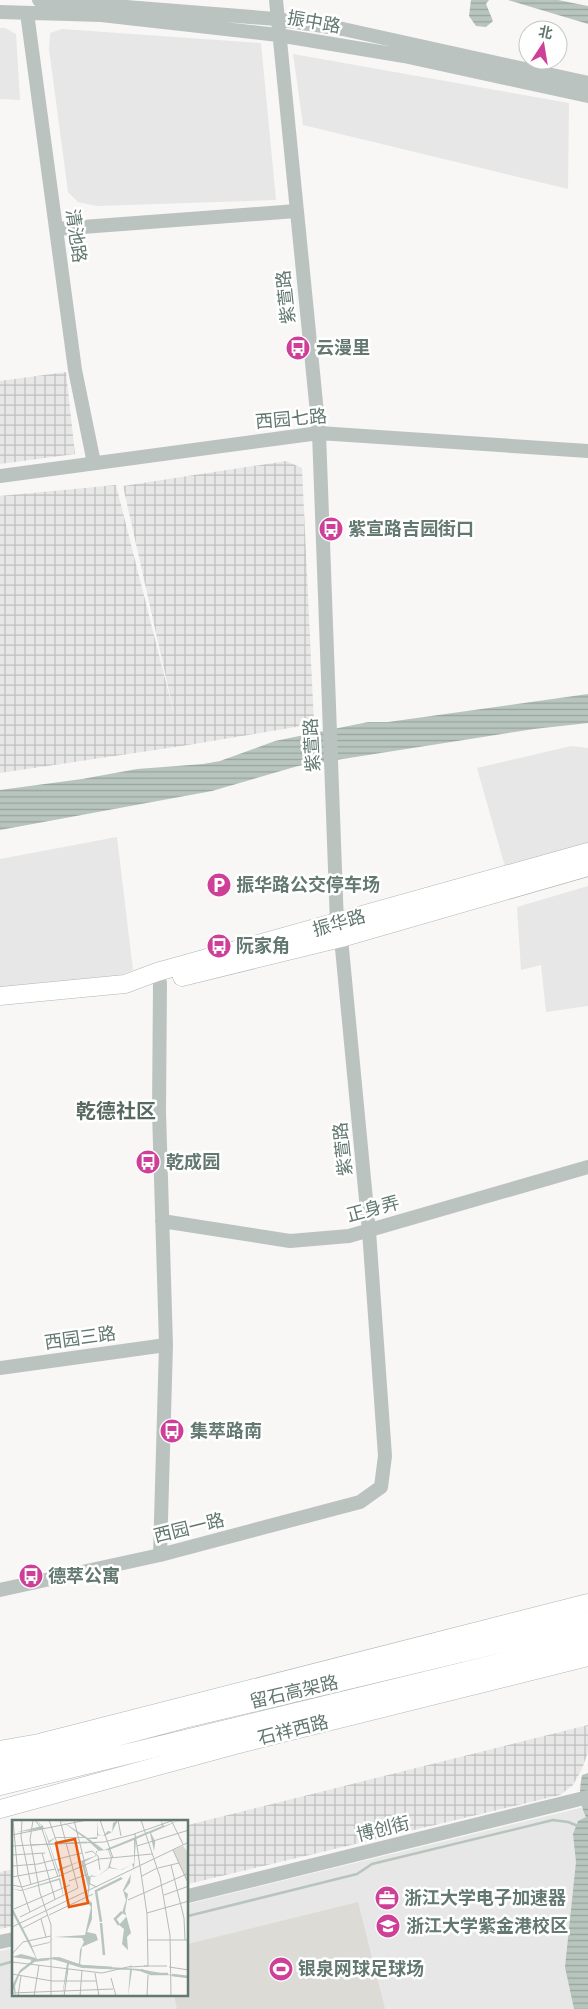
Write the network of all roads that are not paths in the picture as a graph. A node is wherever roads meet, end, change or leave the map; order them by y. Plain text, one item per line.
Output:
1 (39, 0) edge
2 (276, 0) edge
3 (0, 12) edge
4 (27, 13) junction
5 (276, 19) junction
6 (278, 34) junction
7 (588, 83) edge
8 (588, 96) edge
9 (296, 212) junction
10 (56, 229) junction
11 (319, 433) junction
12 (588, 451) edge
13 (94, 463) junction
14 (0, 476) edge
15 (588, 852) edge
16 (588, 867) edge
17 (339, 931) junction
18 (158, 978) junction
19 (0, 996) edge
20 (0, 1006) edge
21 (588, 1166) edge
22 (162, 1221) junction
23 (369, 1231) junction
24 (166, 1345) junction
25 (0, 1368) edge
26 (381, 1487) joint
27 (160, 1555) junction
28 (0, 1590) edge
29 (588, 1603) edge
30 (588, 1622) edge
31 (588, 1642) edge
32 (588, 1657) edge
33 (4, 1771) edge
34 (588, 1797) edge
35 (0, 1810) edge
36 (189, 1896) edge

1 - 5 street, 振中路
2 - 5 street, 紫萱路
3 - 4 street, 振中路
4 - 6 street, 振中路
4 - 10 street, 清池路
5 - 6 street, 紫萱路
5 - 7 street, 振中路
6 - 8 street, 振中路
6 - 9 street, 紫萱路
9 - 10 street
9 - 11 street, 紫萱路
10 - 13 street, 清池路
11 - 12 street, 西园七路
11 - 13 street, 西园七路
11 - 17 street, 紫萱路
13 - 14 street, 西园七路
15 - 17 main road, 振华路
16 - 17 main road, 振华路
17 - 18 main road, 振华路
17 - 23 street, 紫萱路
18 - 19 main road, 振华路
18 - 20 main road, 振华路
18 - 22 street
21 - 23 street, 正身弄
22 - 23 street, 正身弄
22 - 24 street
23 - 26 street, 紫萱路
24 - 25 street, 西园三路
24 - 27 street
26 - 27 street, 西园一路
27 - 28 street, 西园一路
29 - 33 main road
30 - 33 highway, 留石高架路
31 - 33 highway, 留石高架路
32 - 35 main road, 石祥西路
34 - 36 street, 博创街

